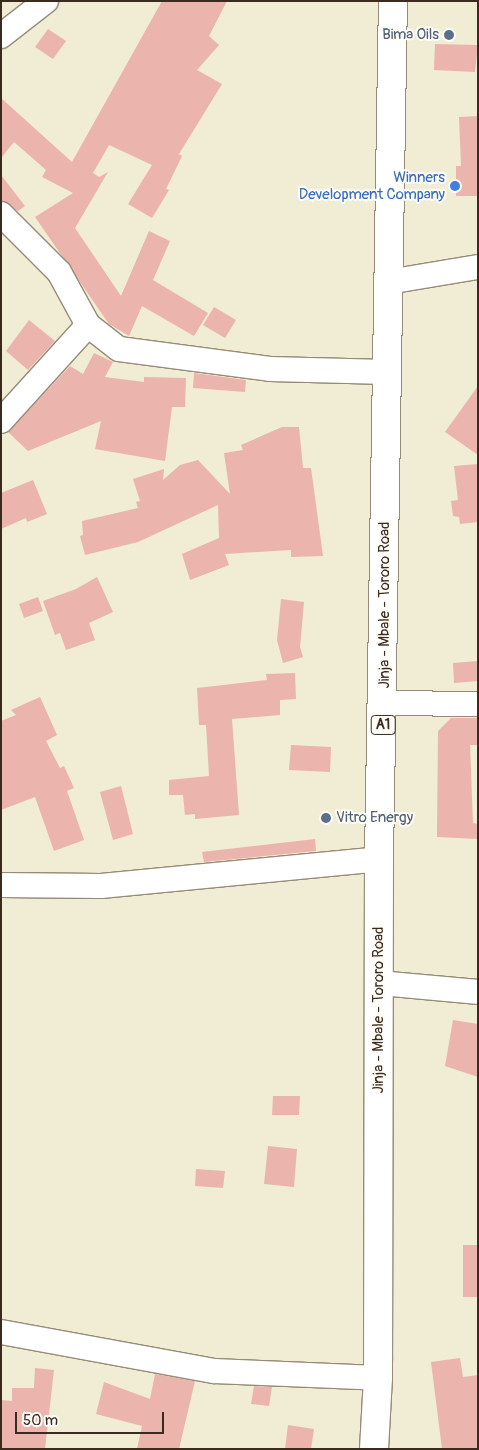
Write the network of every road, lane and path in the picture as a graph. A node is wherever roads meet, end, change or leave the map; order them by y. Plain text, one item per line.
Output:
1 (46, 1) edge
2 (393, 1) edge
3 (1, 36) edge
4 (1, 214) edge
5 (478, 267) edge
6 (388, 282) junction
7 (88, 325) junction
8 (387, 372) junction
9 (1, 421) edge
10 (384, 703) junction
11 (478, 704) edge
12 (379, 858) junction
13 (1, 885) edge
14 (379, 982) junction
15 (478, 992) edge
16 (1, 1332) edge
17 (378, 1378) junction
18 (374, 1449) edge

1 - 3 street
2 - 6 main road, Jinja - Mbale - Tororo Road / A1
4 - 7 street
5 - 6 street
6 - 8 main road, Jinja - Mbale - Tororo Road / A1
7 - 8 street
7 - 9 street
8 - 10 main road, Jinja - Mbale - Tororo Road / A1
10 - 11 street
10 - 12 main road, Jinja - Mbale - Tororo Road / A1
12 - 13 street
12 - 14 main road, Jinja - Mbale - Tororo Road / A1
14 - 15 street
14 - 17 main road, Jinja - Mbale - Tororo Road / A1
16 - 17 street
17 - 18 main road, Jinja - Mbale - Tororo Road / A1

